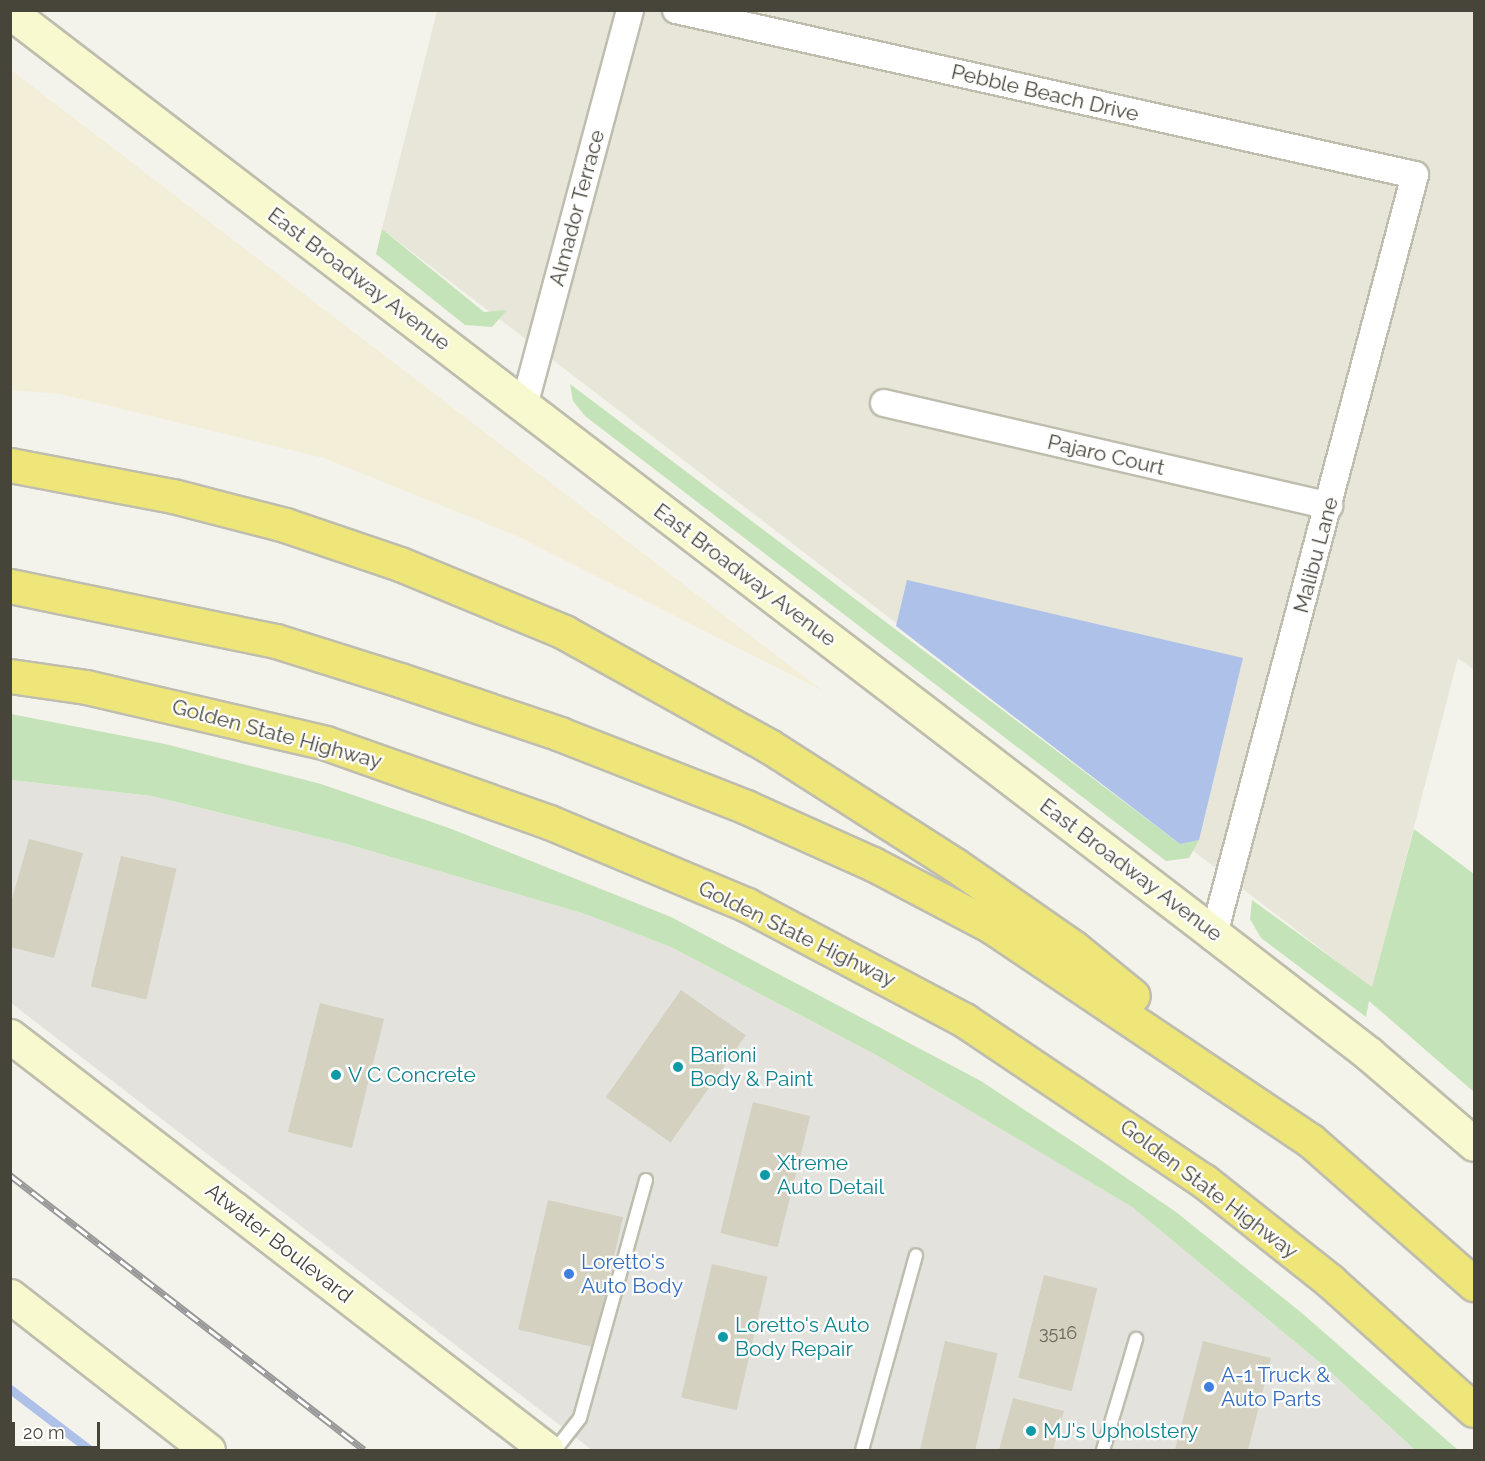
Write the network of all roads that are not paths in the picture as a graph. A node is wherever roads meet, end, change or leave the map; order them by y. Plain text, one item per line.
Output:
1 (630, 10) edge
2 (676, 10) edge
3 (10, 12) edge
4 (1415, 175) joint
5 (884, 403) dead end
6 (524, 406) junction
7 (10, 465) edge
8 (1329, 506) junction
9 (10, 586) edge
10 (10, 676) edge
11 (1214, 934) junction
12 (10, 1036) edge
13 (1311, 1141) junction
14 (1474, 1144) edge
15 (646, 1180) dead end
16 (916, 1255) dead end
17 (1474, 1284) edge
18 (10, 1296) edge
19 (1136, 1339) dead end
20 (1474, 1410) edge
21 (208, 1450) edge
22 (547, 1450) edge
23 (555, 1450) edge
24 (862, 1450) edge
25 (1103, 1450) edge

1 - 6 street, Almador Terrace
2 - 4 street, Pebble Beach Drive
3 - 6 main road, East Broadway Avenue
4 - 8 street, Malibu Lane
5 - 8 street, Pajaro Court
6 - 11 main road, East Broadway Avenue
7 - 13 highway
8 - 11 street, Malibu Lane
9 - 13 highway
10 - 20 highway, Golden State Highway
11 - 14 main road, East Broadway Avenue
12 - 22 main road, Atwater Boulevard
13 - 17 highway
15 - 23 lane
16 - 24 lane
18 - 21 main road
19 - 25 lane

